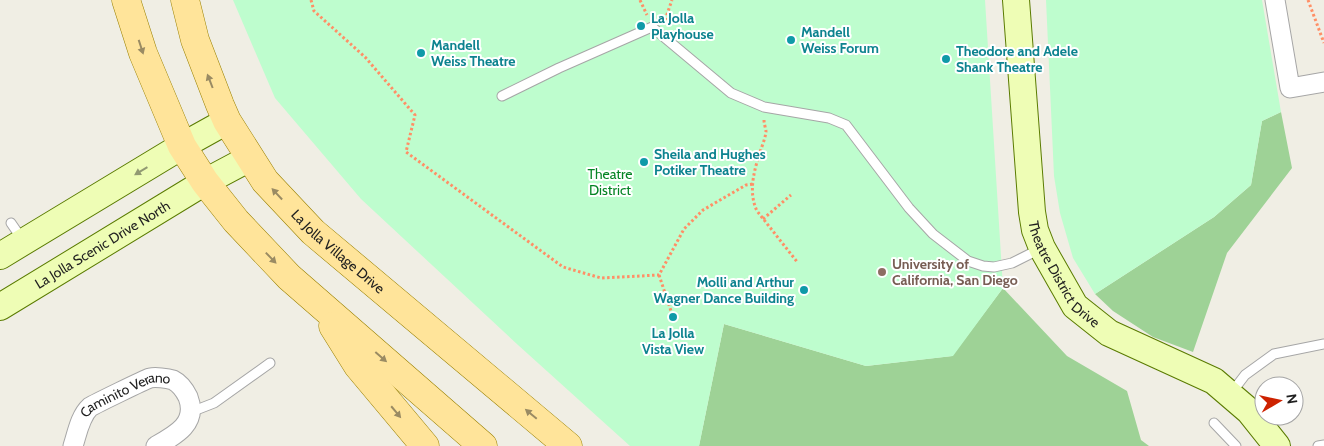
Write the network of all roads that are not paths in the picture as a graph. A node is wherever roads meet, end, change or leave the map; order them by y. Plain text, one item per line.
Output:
1 (126, 0) edge
2 (185, 0) edge
3 (1016, 0) edge
4 (1275, 0) edge
5 (1324, 82) edge
6 (502, 96) dead end
7 (227, 121) junction
8 (182, 146) junction
9 (250, 158) junction
10 (205, 182) junction
11 (1042, 248) junction
12 (0, 256) edge
13 (317, 302) junction
14 (0, 307) edge
15 (1324, 344) edge
16 (270, 363) dead end
17 (1230, 394) junction
18 (191, 412) junction
19 (1214, 423) dead end
20 (1324, 445) edge
21 (73, 446) edge
22 (156, 446) edge
23 (425, 446) edge
24 (483, 446) edge
25 (568, 446) edge
26 (1236, 446) edge
27 (1277, 446) edge
28 (1318, 446) edge

1 -> 8 main road
7 -> 2 main road, La Jolla Village Drive
3 - 11 street, Theatre District Drive
4 - 5 street
6 - 11 lane
7 - 8 street
7 - 9 main road, La Jolla Village Drive
8 - 10 main road
8 -> 12 street
9 - 10 street, La Jolla Scenic Drive North
25 -> 9 main road, La Jolla Village Drive
10 -> 13 main road
10 - 14 street, La Jolla Scenic Drive North
11 - 17 street, Theatre District Drive
13 -> 23 main road
13 -> 24 main road
15 - 17 lane
16 - 18 lane
17 - 27 street, Theatre District Drive
18 - 21 street, Caminito Verano
18 - 22 street
19 - 26 lane
20 - 28 lane

